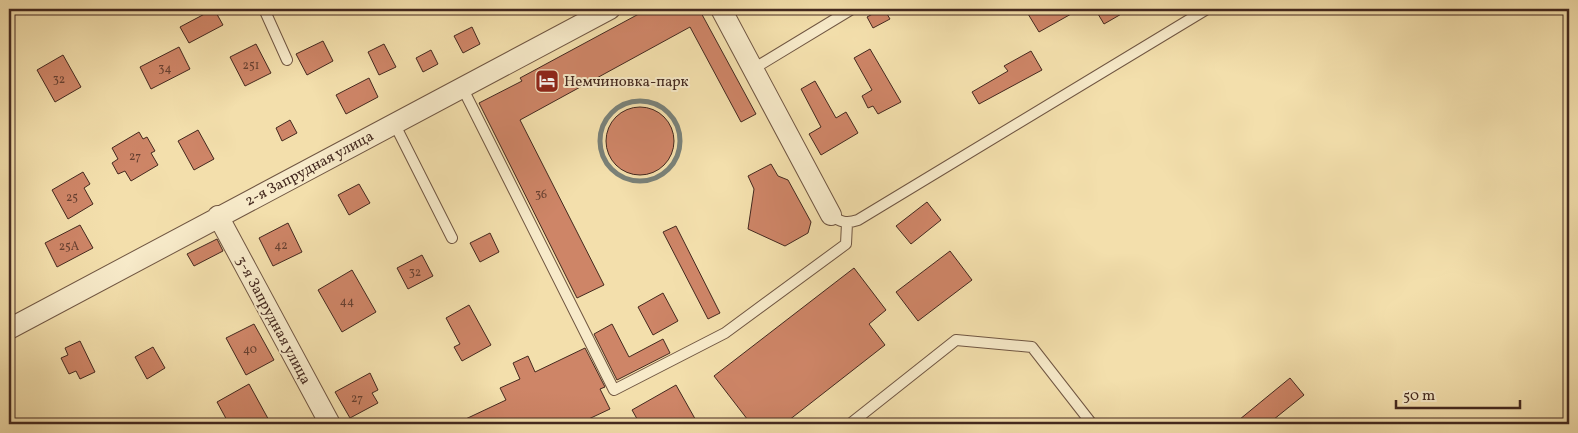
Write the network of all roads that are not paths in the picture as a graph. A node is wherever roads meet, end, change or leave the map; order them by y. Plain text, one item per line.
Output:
1 (264, 9) edge
2 (610, 9) edge
3 (721, 9) edge
4 (852, 9) edge
5 (1207, 9) edge
6 (287, 60) dead end
7 (753, 69) junction
8 (462, 87) junction
9 (394, 123) junction
10 (218, 216) junction
11 (839, 219) junction
12 (452, 238) dead end
13 (9, 328) edge
14 (330, 424) edge
15 (850, 424) edge
16 (1092, 424) edge

1 - 6 lane
2 - 8 street, 2-я Запрудная улица
3 - 7 street
4 - 7 lane
5 - 11 lane
7 - 11 street
8 - 9 street, 2-я Запрудная улица
8 - 11 lane
9 - 10 street, 2-я Запрудная улица
9 - 12 lane
10 - 13 street, 2-я Запрудная улица
10 - 14 street, 3-я Запрудная улица
15 - 16 lane

